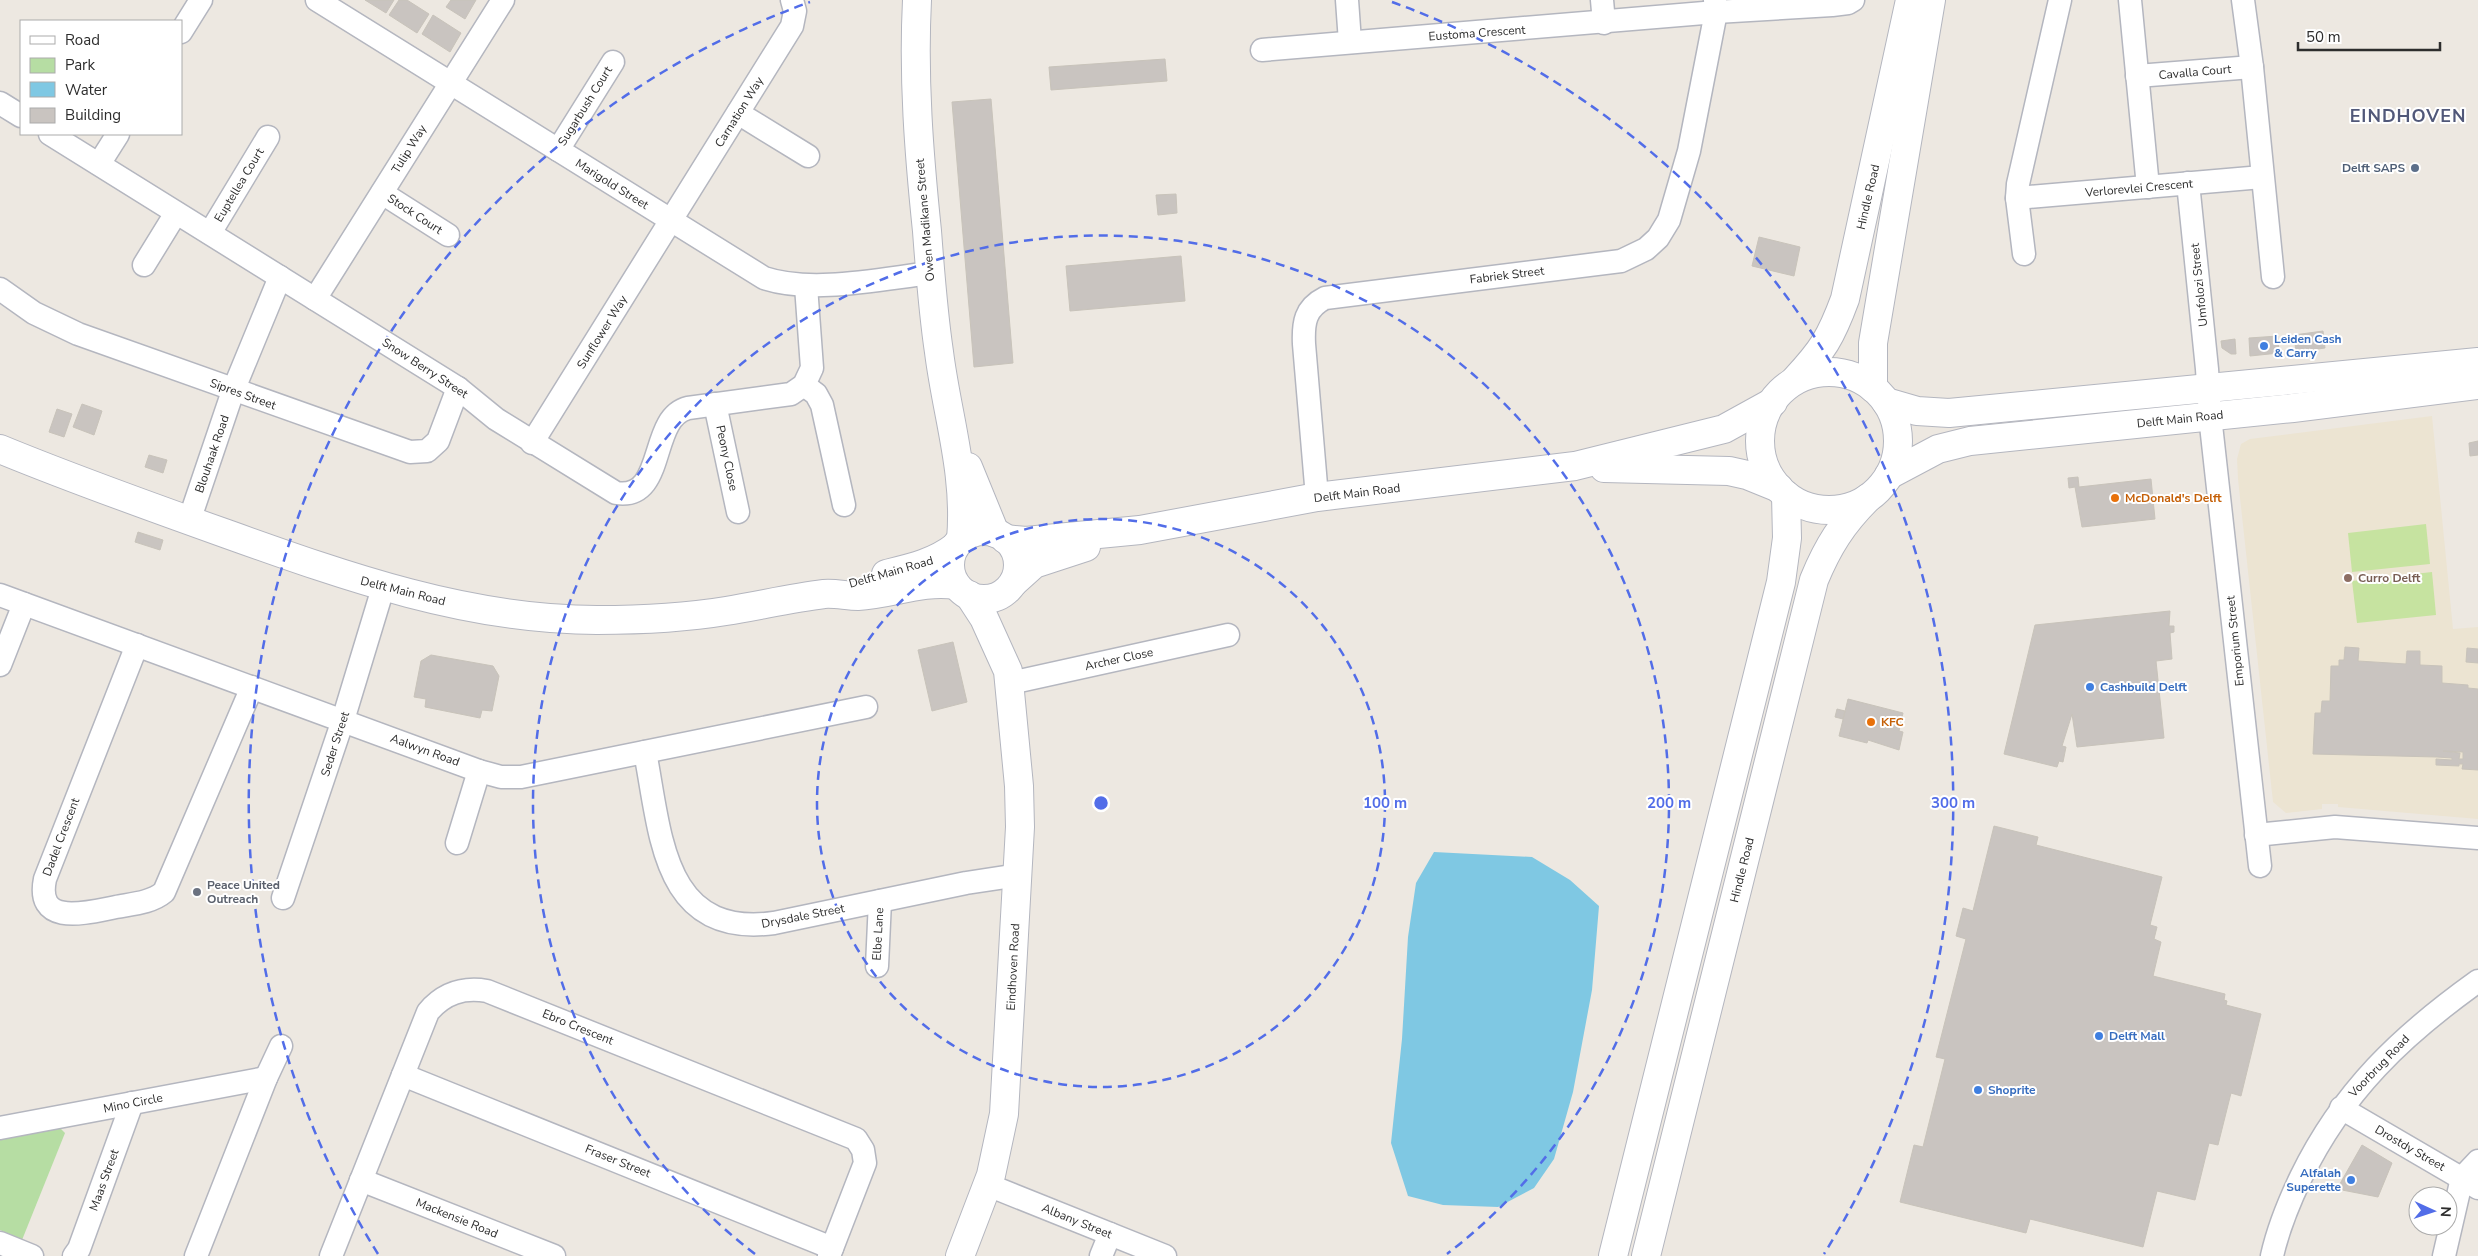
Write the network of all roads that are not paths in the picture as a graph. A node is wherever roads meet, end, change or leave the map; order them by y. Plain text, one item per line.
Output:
1 (201, 0) edge
2 (317, 0) edge
3 (503, 0) edge
4 (792, 0) edge
5 (917, 0) edge
6 (1347, 0) edge
7 (1602, 0) edge
8 (1853, 0) edge
9 (1910, 0) edge
10 (1931, 0) edge
11 (2060, 0) edge
12 (2130, 0) edge
13 (2243, 0) edge
14 (1788, 4) edge
15 (1716, 6) edge
16 (1604, 23) junction
17 (182, 30) edge
18 (1350, 42) junction
19 (1262, 50) dead end
20 (613, 62) dead end
21 (2252, 67) junction
22 (2137, 76) junction
23 (450, 83) junction
24 (0, 102) edge
25 (738, 113) junction
26 (20, 115) edge
27 (52, 135) edge
28 (117, 135) edge
29 (268, 137) dead end
30 (558, 150) junction
31 (808, 156) dead end
32 (99, 164) junction
33 (2262, 177) junction
34 (2188, 183) junction
35 (2148, 187) junction
36 (382, 193) junction
37 (2017, 198) junction
38 (176, 212) junction
39 (671, 220) junction
40 (210, 234) junction
41 (448, 235) dead end
42 (2024, 254) dead end
43 (144, 265) dead end
44 (930, 273) junction
45 (280, 277) junction
46 (2273, 277) dead end
47 (806, 286) junction
48 (0, 290) edge
49 (315, 299) junction
50 (2478, 362) edge
51 (1794, 381) junction
52 (804, 385) junction
53 (2478, 385) edge
54 (2208, 387) junction
55 (458, 388) junction
56 (233, 391) junction
57 (1880, 395) junction
58 (1772, 402) junction
59 (715, 404) junction
60 (2210, 416) junction
61 (956, 437) junction
62 (532, 443) junction
63 (0, 449) edge
64 (1575, 466) junction
65 (1889, 475) junction
66 (1782, 492) junction
67 (1317, 497) junction
68 (1868, 498) junction
69 (844, 505) dead end
70 (738, 512) dead end
71 (189, 521) junction
72 (1140, 530) junction
73 (1000, 536) junction
74 (958, 544) junction
75 (1010, 586) junction
76 (383, 588) junction
77 (962, 590) junction
78 (826, 594) junction
79 (0, 595) edge
80 (24, 604) junction
81 (1228, 635) dead end
82 (137, 645) junction
83 (0, 665) edge
84 (1009, 677) junction
85 (252, 687) junction
86 (866, 707) dead end
87 (343, 720) junction
88 (645, 752) junction
89 (479, 771) junction
90 (2256, 835) junction
91 (2478, 838) edge
92 (457, 843) dead end
93 (2260, 866) dead end
94 (1018, 875) junction
95 (282, 898) dead end
96 (880, 901) junction
97 (877, 966) dead end
98 (2478, 981) edge
99 (281, 1046) dead end
100 (403, 1075) junction
101 (266, 1078) junction
102 (132, 1103) junction
103 (2341, 1108) junction
104 (0, 1128) edge
105 (2478, 1161) edge
106 (361, 1180) junction
107 (2470, 1183) edge
108 (988, 1185) junction
109 (1110, 1234) junction
110 (0, 1243) edge
111 (831, 1252) edge
112 (32, 1256) edge
113 (74, 1256) edge
114 (196, 1256) edge
115 (331, 1256) edge
116 (554, 1256) edge
117 (960, 1256) edge
118 (1102, 1256) edge
119 (1165, 1256) edge
120 (1612, 1256) edge
121 (1646, 1256) edge
122 (2272, 1256) edge
123 (2444, 1256) edge

1 - 17 street
2 - 23 street, Marigold Street
3 - 23 street, Tulip Way
4 - 25 street, Carnation Way
5 - 44 street, Owen Madikane Street
6 - 18 street
7 - 16 street
8 - 14 street, Eustoma Crescent
9 - 51 street, Hindle Road
10 - 57 street
11 - 37 street
12 - 22 street
13 - 21 street
14 - 15 street, Eustoma Crescent
15 - 16 street, Eustoma Crescent
15 - 67 street, Fabriek Street
16 - 18 street, Eustoma Crescent
18 - 19 street, Eustoma Crescent
20 - 30 street, Sugarbush Court
21 - 22 street, Cavalla Court
21 - 33 street
22 - 35 street
23 - 30 street, Marigold Street
23 - 36 street, Tulip Way
24 - 26 street
25 - 31 street
25 - 39 street, Carnation Way
27 - 32 street, Snow Berry Street
28 - 32 street
29 - 40 street, Euptellea Court
30 - 39 street, Marigold Street
32 - 38 street, Snow Berry Street
33 - 34 street, Verlorevlei Crescent
33 - 46 street
34 - 35 street, Verlorevlei Crescent
34 - 54 street, Umfolozi Street
35 - 37 street, Verlorevlei Crescent
36 - 41 street, Stock Court
36 - 49 street, Tulip Way
37 - 42 street
38 - 40 street, Snow Berry Street
38 - 43 street
39 - 47 street, Marigold Street
39 - 62 street, Sunflower Way
40 - 45 street, Snow Berry Street
44 - 47 street, Marigold Street
44 - 61 street, Owen Madikane Street
45 - 49 street, Snow Berry Street
45 - 56 street, Blouhaak Road
47 - 52 street
48 - 56 street, Sipres Street
49 - 55 street, Snow Berry Street
50 - 54 street
51 - 57 street
51 - 58 street
52 - 59 street, Snow Berry Street
52 - 69 street
53 - 60 street, Delft Main Road
54 - 57 street
54 - 60 street, Umfolozi Street
55 - 56 street, Sipres Street
55 - 62 street, Snow Berry Street
56 - 71 street, Blouhaak Road
57 - 65 street
58 - 64 street, Delft Main Road
58 - 66 street
59 - 62 street, Snow Berry Street
59 - 70 street, Peony Close
60 - 65 street, Delft Main Road
60 - 90 street, Emporium Street
61 - 73 street, Owen Madikane Street
61 - 74 street, Owen Madikane Street
63 - 71 street, Delft Main Road
64 - 66 street, Delft Main Road
64 - 67 street, Delft Main Road
65 - 68 street
66 - 68 street
66 - 120 street
67 - 72 street, Delft Main Road
68 - 121 street, Hindle Road
71 - 76 street, Delft Main Road
72 - 73 street, Delft Main Road
72 - 75 street, Delft Main Road
73 - 74 street
73 - 75 street
74 - 77 street
74 - 78 street, Delft Main Road
75 - 77 street
75 - 84 street, Eindhoven Road
76 - 78 street, Delft Main Road
76 - 87 street, Seder Street
77 - 78 street, Delft Main Road
77 - 84 street, Eindhoven Road
79 - 80 street, Aalwyn Road
80 - 82 street, Aalwyn Road
80 - 83 street
81 - 84 street, Archer Close
82 - 85 street, Aalwyn Road
82 - 85 street, Dadel Crescent
84 - 94 street, Eindhoven Road
85 - 87 street, Aalwyn Road
86 - 88 street, Aalwyn Road
87 - 89 street, Aalwyn Road
87 - 95 street, Seder Street
88 - 89 street, Aalwyn Road
88 - 96 street, Drysdale Street
89 - 92 street
90 - 91 street
90 - 93 street, Emporium Street
94 - 96 street, Drysdale Street
94 - 108 street, Eindhoven Road
96 - 97 street, Elbe Lane
98 - 103 street, Voorbrug Road
99 - 101 street
100 - 106 street, Ebro Crescent
100 - 111 street, Fraser Street
100 - 111 street, Ebro Crescent
101 - 102 street, Mino Circle
101 - 114 street
102 - 104 street, Mino Circle
102 - 113 street, Maas Street
103 - 107 street, Drostdy Street
103 - 122 street, Voorbrug Road
105 - 107 street
106 - 115 street, Ebro Crescent
106 - 116 street, Mackensie Road
107 - 123 street
108 - 109 street, Albany Street
108 - 117 street, Eindhoven Road
109 - 118 street
109 - 119 street, Albany Street
110 - 112 street

